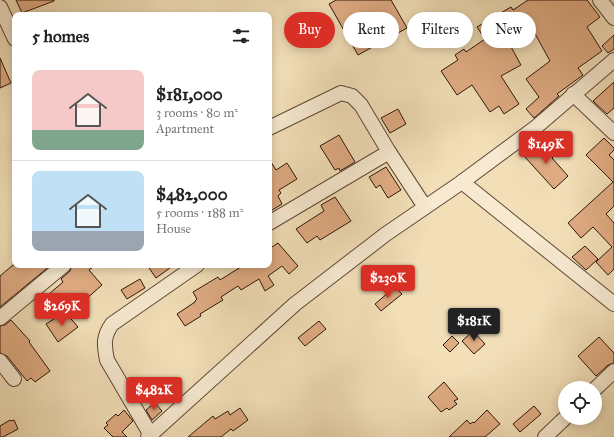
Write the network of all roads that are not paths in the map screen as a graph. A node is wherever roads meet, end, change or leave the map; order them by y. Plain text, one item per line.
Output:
1 (600, 0) edge
2 (0, 7) edge
3 (614, 18) edge
4 (12, 33) edge
5 (614, 60) edge
6 (573, 94) junction
7 (272, 127) edge
8 (614, 133) edge
9 (389, 152) junction
10 (462, 182) junction
11 (425, 207) junction
12 (272, 221) edge
13 (60, 268) edge
14 (193, 268) edge
15 (614, 304) edge
16 (0, 318) edge
17 (0, 361) edge
18 (614, 371) edge
19 (14, 378) dead end
20 (602, 382) edge
21 (558, 425) edge
22 (150, 436) edge
23 (545, 437) edge

1 - 3 street
2 - 4 street
5 - 6 street
6 - 8 street
6 - 10 street
7 - 9 street
9 - 11 street
9 - 12 street
10 - 11 street
10 - 15 street
11 - 22 street
13 - 16 street
14 - 22 street
17 - 19 street
18 - 20 street
21 - 23 street

